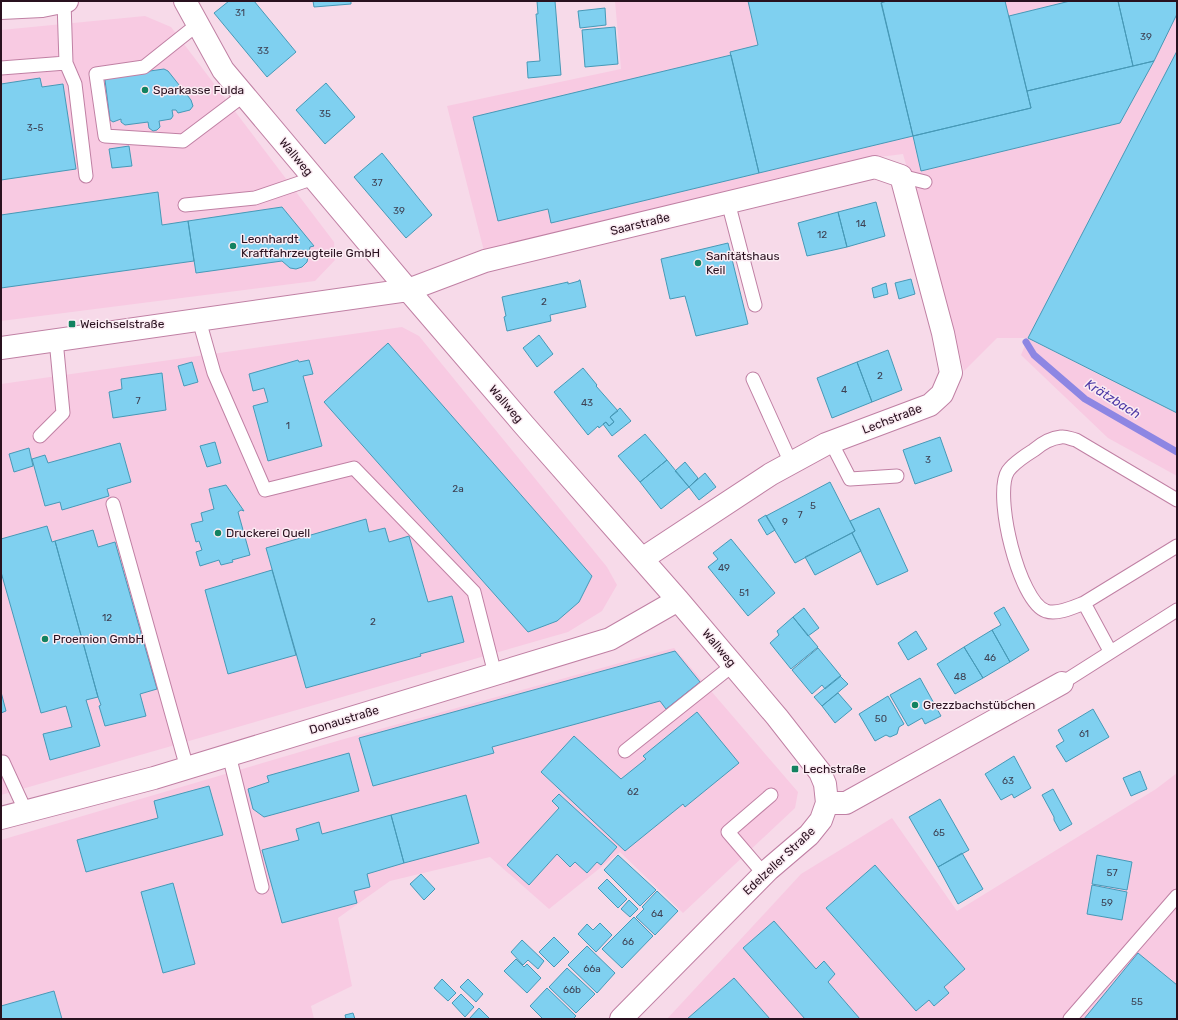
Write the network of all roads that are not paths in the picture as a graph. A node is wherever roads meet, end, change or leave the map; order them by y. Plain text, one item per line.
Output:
1 (66, 1) edge
2 (185, 1) edge
3 (1, 8) edge
4 (198, 24) junction
5 (66, 63) junction
6 (1, 68) edge
7 (244, 95) junction
8 (86, 176) dead end
9 (901, 176) junction
10 (314, 178) junction
11 (925, 182) dead end
12 (728, 202) junction
13 (185, 205) dead end
14 (408, 290) junction
15 (755, 305) dead end
16 (199, 320) junction
17 (56, 340) junction
18 (1, 348) edge
19 (753, 379) dead end
20 (40, 436) dead end
21 (832, 442) junction
22 (791, 463) junction
23 (897, 476) dead end
24 (1177, 500) edge
25 (113, 504) dead end
26 (1177, 546) edge
27 (642, 559) junction
28 (678, 600) junction
29 (1084, 603) junction
30 (1177, 610) edge
31 (1110, 651) junction
32 (733, 666) junction
33 (495, 674) junction
34 (1062, 683) joint
35 (625, 751) dead end
36 (229, 755) junction
37 (1, 762) edge
38 (187, 768) junction
39 (771, 795) dead end
40 (827, 803) junction
41 (26, 812) junction
42 (1, 818) edge
43 (764, 874) junction
44 (262, 887) dead end
45 (1177, 896) edge
46 (621, 1019) edge
47 (1070, 1019) edge

1 - 3 street
1 - 5 lane
2 - 4 street, Wallweg
4 - 7 street, Wallweg
4 - 7 lane
5 - 6 lane
5 - 8 lane
7 - 10 street, Wallweg
9 - 11 lane
9 - 12 street, Saarstraße
9 - 21 street, Lechstraße
10 - 13 lane
10 - 14 street, Wallweg
12 - 14 street, Saarstraße
12 - 15 lane
14 - 16 street
14 - 27 street, Wallweg
16 - 17 street
16 - 33 lane
17 - 18 street
17 - 20 lane
19 - 22 lane
21 - 22 street, Lechstraße
21 - 23 lane
22 - 27 street, Lechstraße
24 - 29 lane
25 - 38 lane
26 - 29 lane
27 - 28 street, Wallweg
28 - 32 street, Wallweg
28 - 33 street, Donaustraße
29 - 31 lane
30 - 31 lane
31 - 34 lane
32 - 35 lane
32 - 40 street, Wallweg
33 - 36 street, Donaustraße
34 - 40 street
36 - 38 street, Donaustraße
36 - 44 lane
37 - 41 lane
38 - 41 street, Donaustraße
39 - 43 lane
40 - 43 street, Edelzeller Straße
41 - 42 street, Donaustraße
43 - 46 street, Edelzeller Straße
45 - 47 lane

